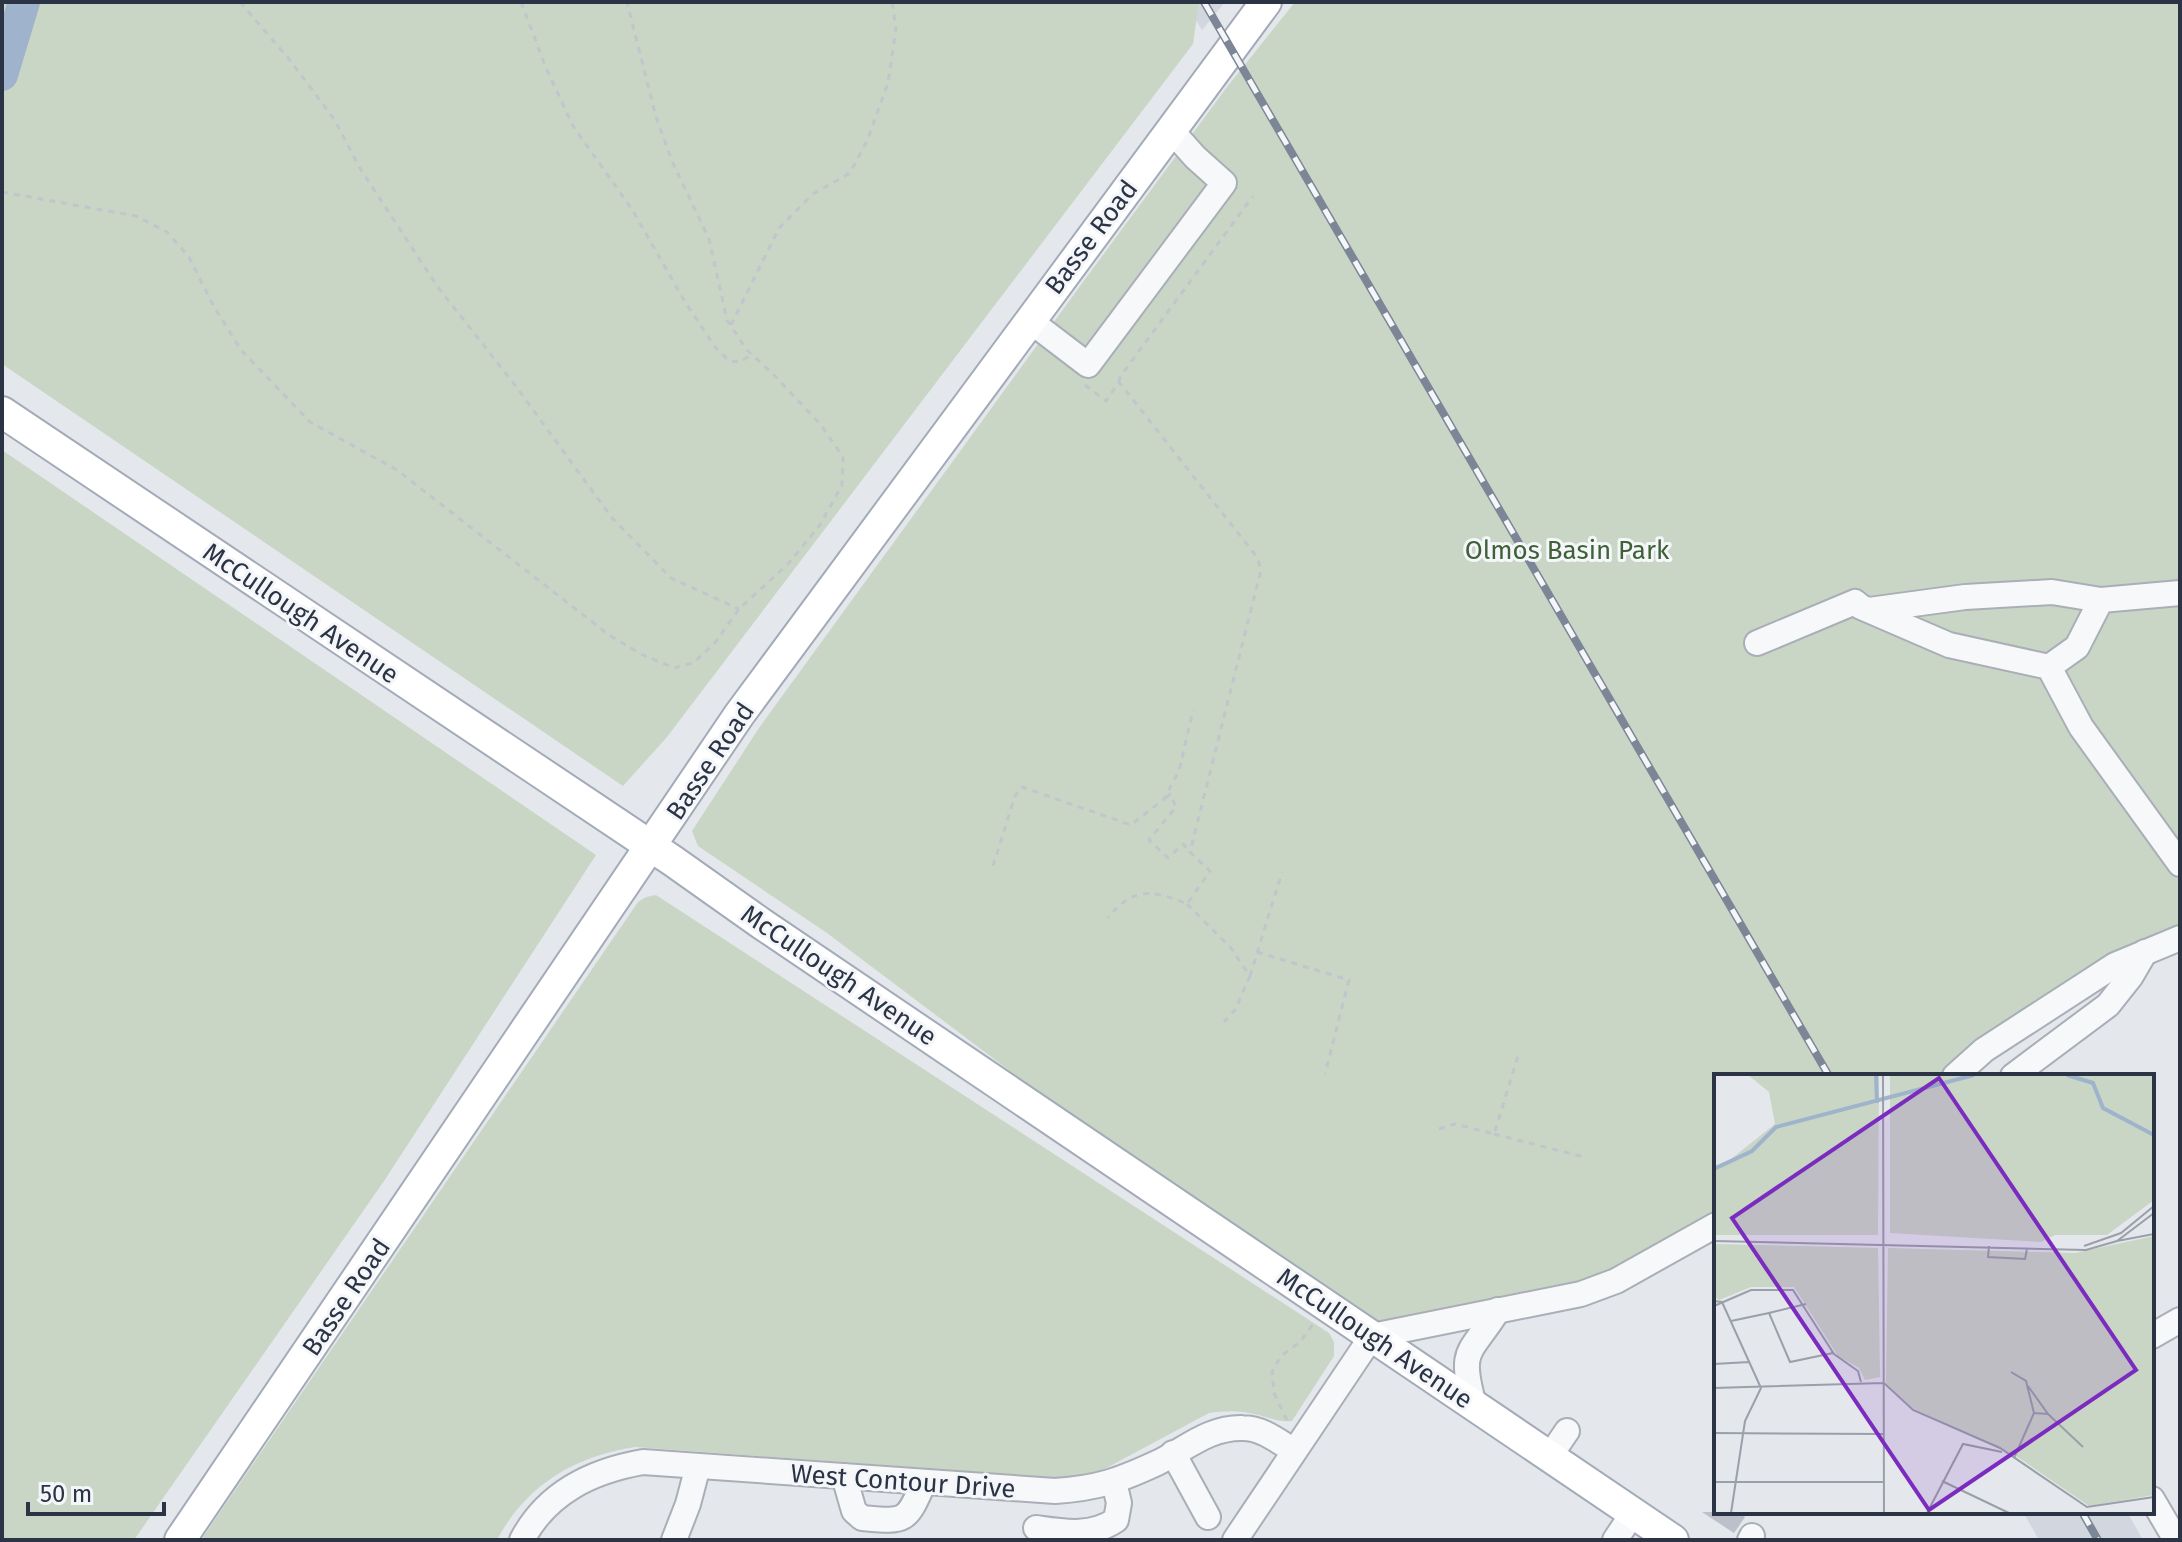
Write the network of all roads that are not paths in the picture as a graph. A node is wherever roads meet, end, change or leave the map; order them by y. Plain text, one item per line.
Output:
1 (1266, 2) edge
2 (1171, 130) junction
3 (1029, 320) junction
4 (2, 412) edge
5 (2180, 593) edge
6 (2101, 600) junction
7 (1869, 610) junction
8 (1757, 643) dead end
9 (2049, 667) junction
10 (652, 847) junction
11 (2180, 864) edge
12 (2180, 938) edge
13 (2145, 952) junction
14 (1957, 1074) edge
15 (2016, 1074) edge
16 (1714, 1226) edge
17 (1498, 1310) junction
18 (2180, 1320) edge
19 (2154, 1335) edge
20 (1372, 1336) junction
21 (1474, 1405) junction
22 (1567, 1431) dead end
23 (1294, 1451) junction
24 (1173, 1453) junction
25 (1550, 1456) junction
26 (698, 1466) junction
27 (844, 1476) junction
28 (924, 1482) junction
29 (1114, 1482) junction
30 (1043, 1491) junction
31 (2154, 1502) edge
32 (1633, 1513) junction
33 (1208, 1517) dead end
34 (1033, 1534) edge
35 (180, 1540) edge
36 (522, 1540) edge
37 (674, 1540) edge
38 (1235, 1540) edge
39 (1615, 1540) edge
40 (1673, 1540) edge
41 (2176, 1540) edge

1 - 2 main road, Basse Road
2 - 3 main road, Basse Road
2 - 3 street
3 - 10 main road, Basse Road
4 - 10 main road, McCullough Avenue
5 - 6 street
6 - 7 street
6 - 9 street
7 - 8 street
7 - 9 street
9 - 11 street
10 - 20 main road, McCullough Avenue
10 - 35 main road, Basse Road
12 - 13 street
13 - 14 street
13 - 15 street
16 - 17 street
17 - 20 street
17 - 21 street
18 - 19 street
20 - 21 main road, McCullough Avenue
20 - 23 street
21 - 25 main road, McCullough Avenue
22 - 25 street
23 - 24 street, West Contour Drive
23 - 38 street
24 - 29 street, West Contour Drive
24 - 33 street
25 - 32 main road, McCullough Avenue
26 - 27 street, West Contour Drive
26 - 36 street, West Contour Drive
26 - 37 street
27 - 28 street, West Contour Drive
27 - 28 street
28 - 30 street, West Contour Drive
29 - 30 street, West Contour Drive
29 - 34 street
30 - 34 street
31 - 41 street
32 - 39 street
32 - 40 main road, McCullough Avenue

